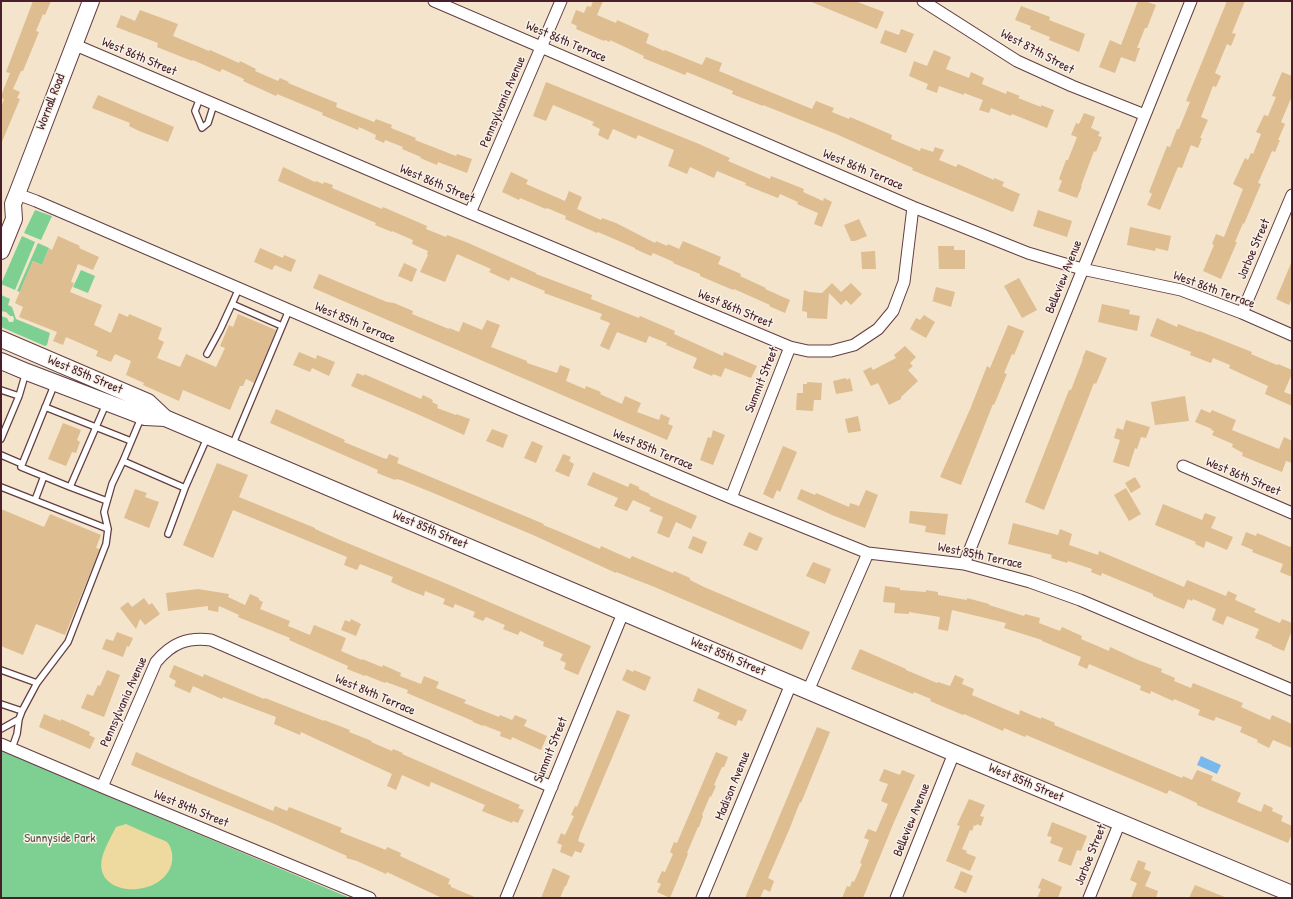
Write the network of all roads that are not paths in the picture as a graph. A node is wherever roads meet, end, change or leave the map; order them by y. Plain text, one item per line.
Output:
1 (91, 1) edge
2 (434, 1) edge
3 (561, 1) edge
4 (923, 1) edge
5 (1191, 1) edge
6 (73, 44) junction
7 (542, 47) junction
8 (200, 98) junction
9 (214, 104) junction
10 (1145, 115) junction
11 (1292, 195) edge
12 (15, 199) junction
13 (914, 207) junction
14 (470, 213) junction
15 (1, 216) edge
16 (1, 251) edge
17 (1082, 269) junction
18 (239, 288) junction
19 (232, 304) junction
20 (289, 310) junction
21 (1242, 314) junction
22 (282, 326) junction
23 (1292, 335) edge
24 (1, 339) edge
25 (790, 347) junction
26 (207, 354) dead end
27 (1, 361) edge
28 (26, 372) junction
29 (55, 383) junction
30 (1, 390) edge
31 (19, 396) junction
32 (107, 402) junction
33 (45, 407) junction
34 (144, 408) junction
35 (96, 427) junction
36 (208, 436) junction
37 (1, 439) edge
38 (131, 441) junction
39 (232, 446) junction
40 (1, 455) edge
41 (123, 461) junction
42 (22, 464) junction
43 (1183, 466) dead end
44 (44, 476) junction
45 (1, 487) edge
46 (70, 487) junction
47 (185, 488) junction
48 (731, 498) junction
49 (35, 500) junction
50 (107, 501) junction
51 (1292, 513) edge
52 (108, 529) junction
53 (168, 534) dead end
54 (868, 553) junction
55 (964, 564) junction
56 (623, 613) junction
57 (185, 642) joint
58 (1, 670) edge
59 (37, 683) junction
60 (791, 684) junction
61 (1292, 690) edge
62 (808, 691) junction
63 (1, 704) edge
64 (22, 711) junction
65 (19, 720) junction
66 (1, 729) edge
67 (1, 744) edge
68 (12, 748) junction
69 (954, 753) junction
70 (102, 787) junction
71 (552, 787) junction
72 (1120, 822) junction
73 (1287, 895) edge
74 (370, 898) edge
75 (506, 898) edge
76 (702, 898) edge
77 (896, 898) edge
78 (1089, 898) edge

1 - 6 main road, Wornall Road
2 - 7 street, West 86th Terrace
3 - 7 street, Pennsylvania Avenue
4 - 10 street, West 87th Street
5 - 10 street, Belleview Avenue
6 - 8 street, West 86th Street
6 - 12 main road, Wornall Road
7 - 13 street, West 86th Terrace
7 - 14 street, Pennsylvania Avenue
8 - 9 street, West 86th Street
8 - 9 lane
9 - 14 street, West 86th Street
10 - 17 street, Belleview Avenue
11 - 21 street, Jarboe Street
12 - 15 main road, Wornall Road
12 - 16 main road, Wornall Road
12 - 18 street, West 85th Terrace
13 - 17 street, West 86th Terrace
13 - 25 street, Summit Street
14 - 25 street, West 86th Street
17 - 21 street, West 86th Terrace
17 - 55 street, Belleview Avenue
18 - 19 lane
18 - 20 street, West 85th Terrace
19 - 22 lane
19 - 26 lane
20 - 22 lane
20 - 48 street, West 85th Terrace
21 - 23 street, West 86th Terrace
22 - 39 lane
24 - 34 main road, West 85th Street
25 - 48 street, Summit Street
27 - 28 main road, West 85th Street
28 - 29 main road, West 85th Street
28 - 31 lane
29 - 32 main road, West 85th Street
29 - 33 lane
30 - 31 lane
31 - 37 lane
32 - 34 main road, West 85th Street
32 - 35 lane
33 - 35 lane
33 - 42 lane
34 - 36 main road, West 85th Street
34 - 38 lane
35 - 38 lane
35 - 46 lane
36 - 39 main road, West 85th Street
36 - 47 lane
38 - 41 lane
39 - 56 main road, West 85th Street
40 - 42 lane
41 - 47 lane
41 - 50 lane
42 - 44 lane
43 - 51 street, West 86th Street
44 - 46 lane
44 - 49 lane
45 - 49 lane
46 - 50 lane
47 - 53 lane
48 - 54 street, West 85th Terrace
49 - 52 lane
50 - 52 lane
52 - 59 lane
54 - 55 street, West 85th Terrace
54 - 62 street
55 - 61 street, West 85th Terrace
56 - 60 main road, West 85th Street
56 - 71 street, Summit Street
57 - 70 street, Pennsylvania Avenue
57 - 71 street, West 84th Terrace
58 - 59 lane
59 - 64 lane
60 - 62 main road, West 85th Street
60 - 76 street, Madison Avenue
62 - 69 main road, West 85th Street
63 - 64 lane
64 - 65 lane
65 - 66 lane
65 - 68 lane
67 - 68 street, West 84th Street
68 - 70 street, West 84th Street
69 - 72 main road, West 85th Street
69 - 77 street, Belleview Avenue
70 - 74 street, West 84th Street
71 - 75 street, Summit Street
72 - 73 main road, West 85th Street
72 - 78 street, Jarboe Street

